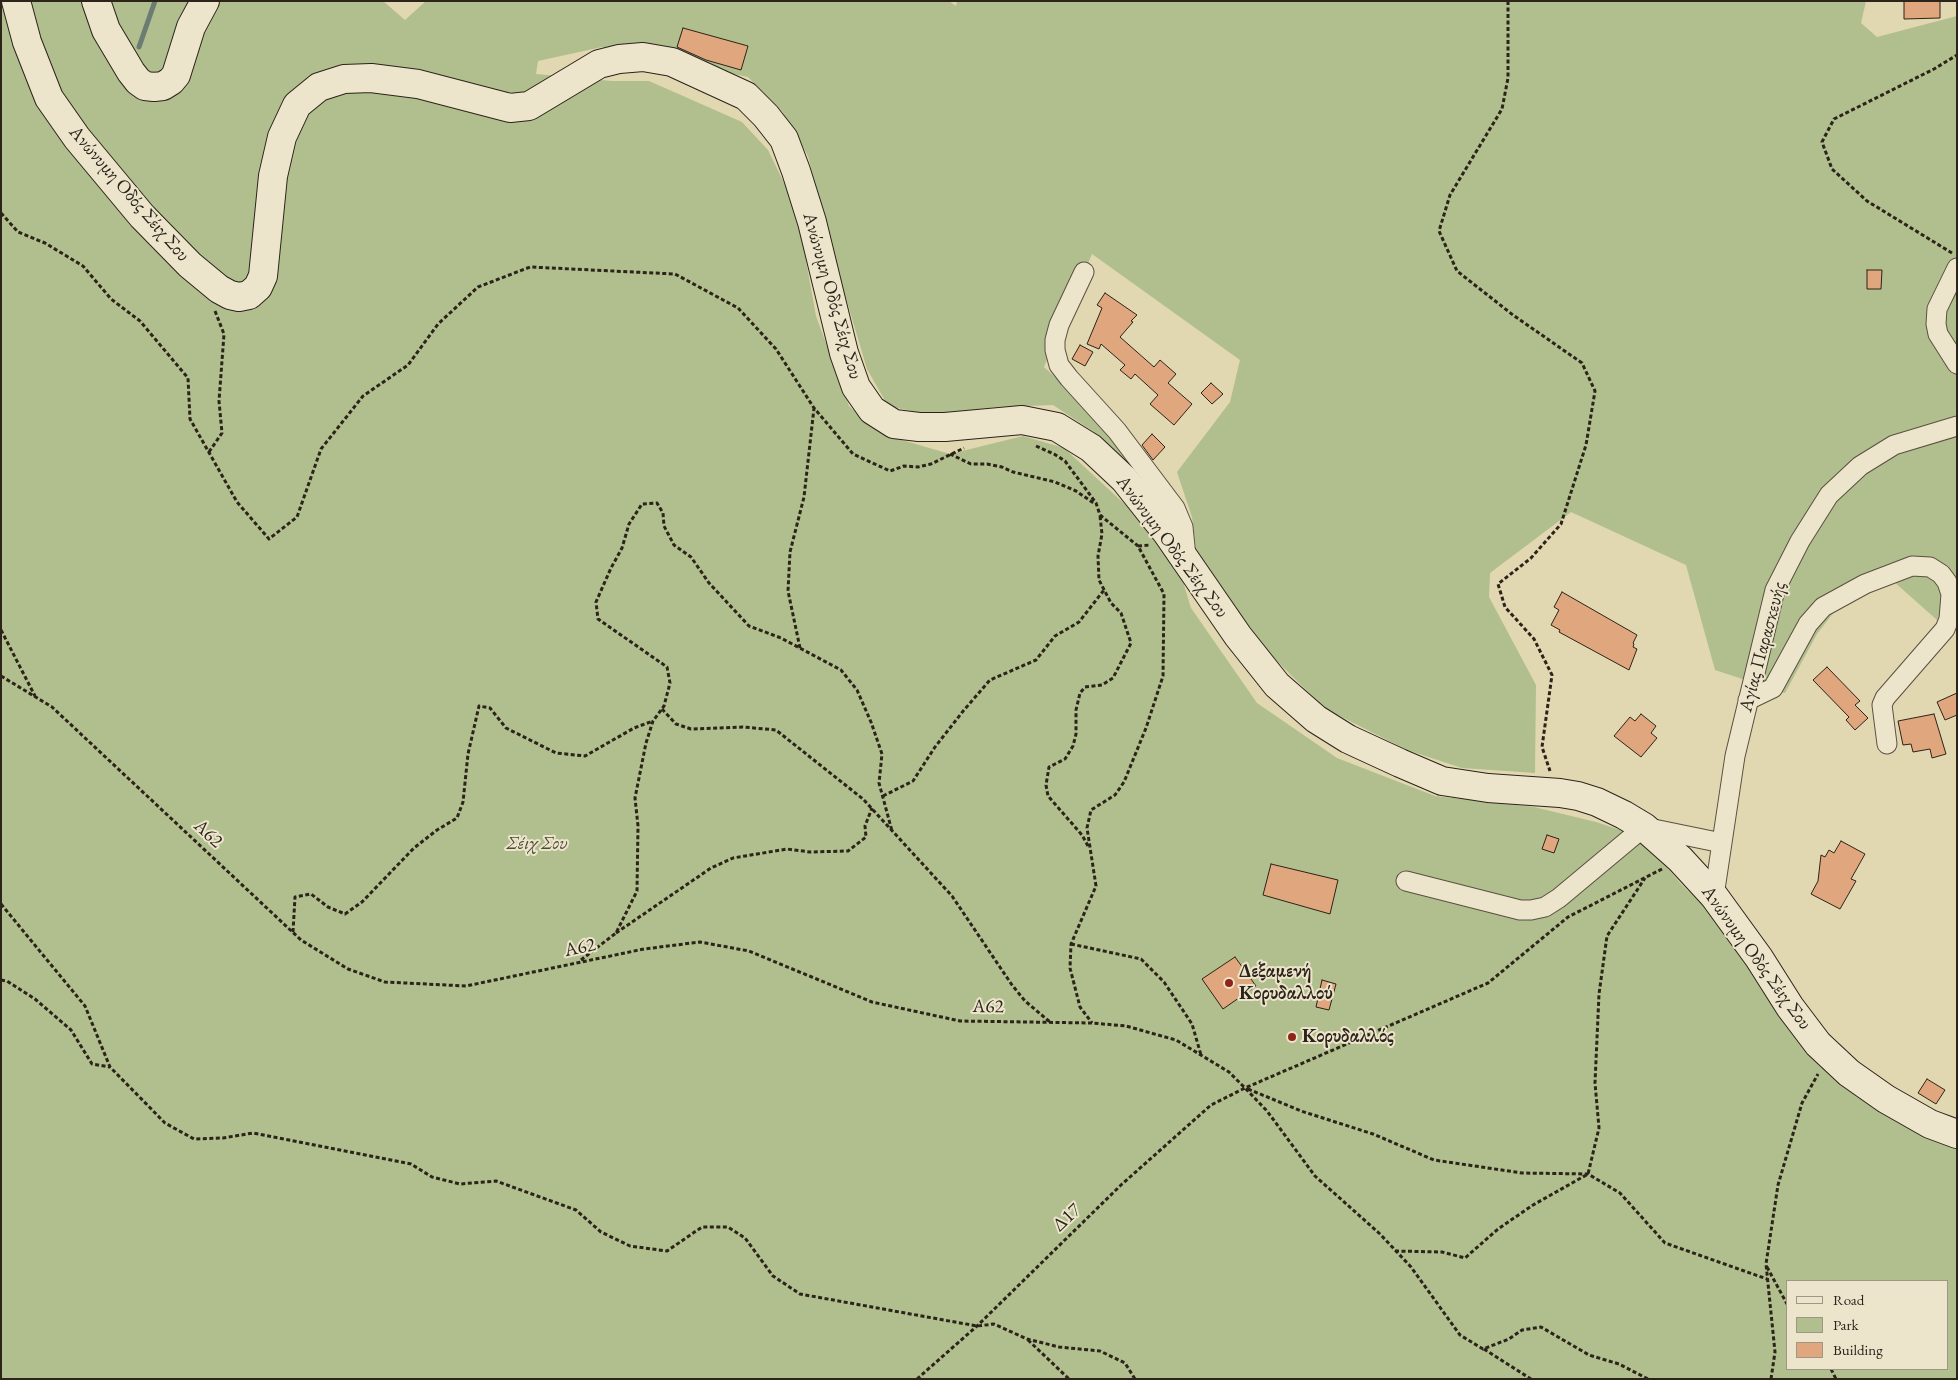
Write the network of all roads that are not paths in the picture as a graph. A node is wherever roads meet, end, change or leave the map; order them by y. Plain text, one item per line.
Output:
1 (16, 1) edge
2 (96, 1) edge
3 (205, 1) edge
4 (1957, 268) edge
5 (1084, 272) dead end
6 (1957, 364) edge
7 (1957, 426) edge
8 (1187, 562) junction
9 (1748, 700) junction
10 (1887, 744) dead end
11 (1644, 827) junction
12 (1722, 842) junction
13 (1406, 880) dead end
14 (1714, 896) junction
15 (1957, 1134) edge

1 - 8 street, Ανώνυμη Οδός Σέιχ Σου
2 - 3 street
4 - 6 street
5 - 8 street
7 - 9 street, Αγίας Παρασκευής
8 - 11 street, Ανώνυμη Οδός Σέιχ Σου
9 - 10 street
9 - 12 street, Αγίας Παρασκευής
11 - 12 street
11 - 13 street
11 - 14 street, Ανώνυμη Οδός Σέιχ Σου
12 - 14 street, Αγίας Παρασκευής
14 - 15 street, Ανώνυμη Οδός Σέιχ Σου

